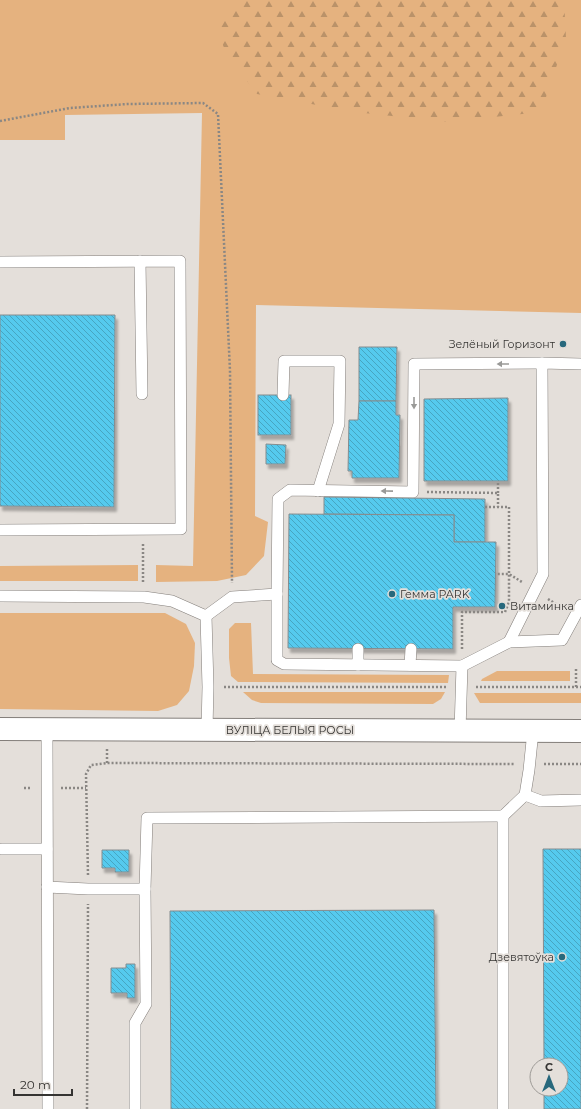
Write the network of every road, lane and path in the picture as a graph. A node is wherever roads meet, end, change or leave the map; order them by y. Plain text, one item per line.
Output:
1 (140, 261) junction
2 (0, 262) edge
3 (542, 364) junction
4 (581, 364) edge
5 (142, 394) dead end
6 (283, 395) dead end
7 (498, 481) dead end
8 (318, 491) junction
9 (413, 492) junction
10 (498, 493) junction
11 (485, 508) dead end
12 (498, 508) junction
13 (0, 530) edge
14 (143, 542) dead end
15 (496, 574) dead end
16 (509, 574) junction
17 (143, 576) dead end
18 (277, 594) junction
19 (0, 596) edge
20 (581, 605) edge
21 (206, 616) junction
22 (509, 642) junction
23 (358, 649) dead end
24 (411, 649) dead end
25 (358, 665) junction
26 (410, 665) junction
27 (462, 666) junction
28 (576, 667) dead end
29 (208, 687) junction
30 (460, 687) junction
31 (576, 687) junction
32 (581, 687) edge
33 (0, 729) edge
34 (207, 729) junction
35 (46, 730) junction
36 (460, 731) junction
37 (533, 731) junction
38 (581, 731) edge
39 (529, 764) junction
40 (581, 764) edge
41 (525, 795) junction
42 (581, 800) edge
43 (503, 816) junction
44 (2, 849) dead end
45 (47, 849) junction
46 (47, 887) junction
47 (88, 889) junction
48 (145, 889) junction
49 (48, 1109) edge
50 (88, 1109) edge
51 (135, 1109) edge
52 (503, 1109) edge

1 - 2 lane
1 - 5 lane
1 - 13 lane
3 - 4 lane
3 -> 9 lane
3 - 22 lane
6 - 8 lane
7 - 10 path
9 -> 8 lane
8 - 18 lane
9 - 10 path
10 - 12 path
11 - 12 path
12 - 16 path
14 - 17 path
15 - 16 path
16 - 27 path
18 - 21 lane
18 - 25 lane
19 - 21 lane
20 - 22 lane
21 - 29 lane
22 - 27 lane
23 - 25 lane
24 - 26 lane
25 - 26 lane
26 - 27 lane
27 - 30 lane
28 - 31 path
29 - 30 path
29 - 34 lane
30 - 31 path
30 - 36 lane
31 - 32 path
33 - 35 street, ВУЛІЦА БЕЛЫЯ РОСЫ
34 - 35 street, ВУЛІЦА БЕЛЫЯ РОСЫ
34 - 36 street, ВУЛІЦА БЕЛЫЯ РОСЫ
35 - 45 lane
36 - 37 street, ВУЛІЦА БЕЛЫЯ РОСЫ
37 - 38 street, ВУЛІЦА БЕЛЫЯ РОСЫ
37 - 39 lane
39 - 40 path
39 - 41 lane
39 - 47 path
41 - 42 lane
41 - 43 lane
43 - 48 lane
43 - 52 lane
44 - 45 lane
45 - 46 lane
46 - 47 lane
46 - 49 lane
47 - 48 lane
47 - 50 path
48 - 51 lane

